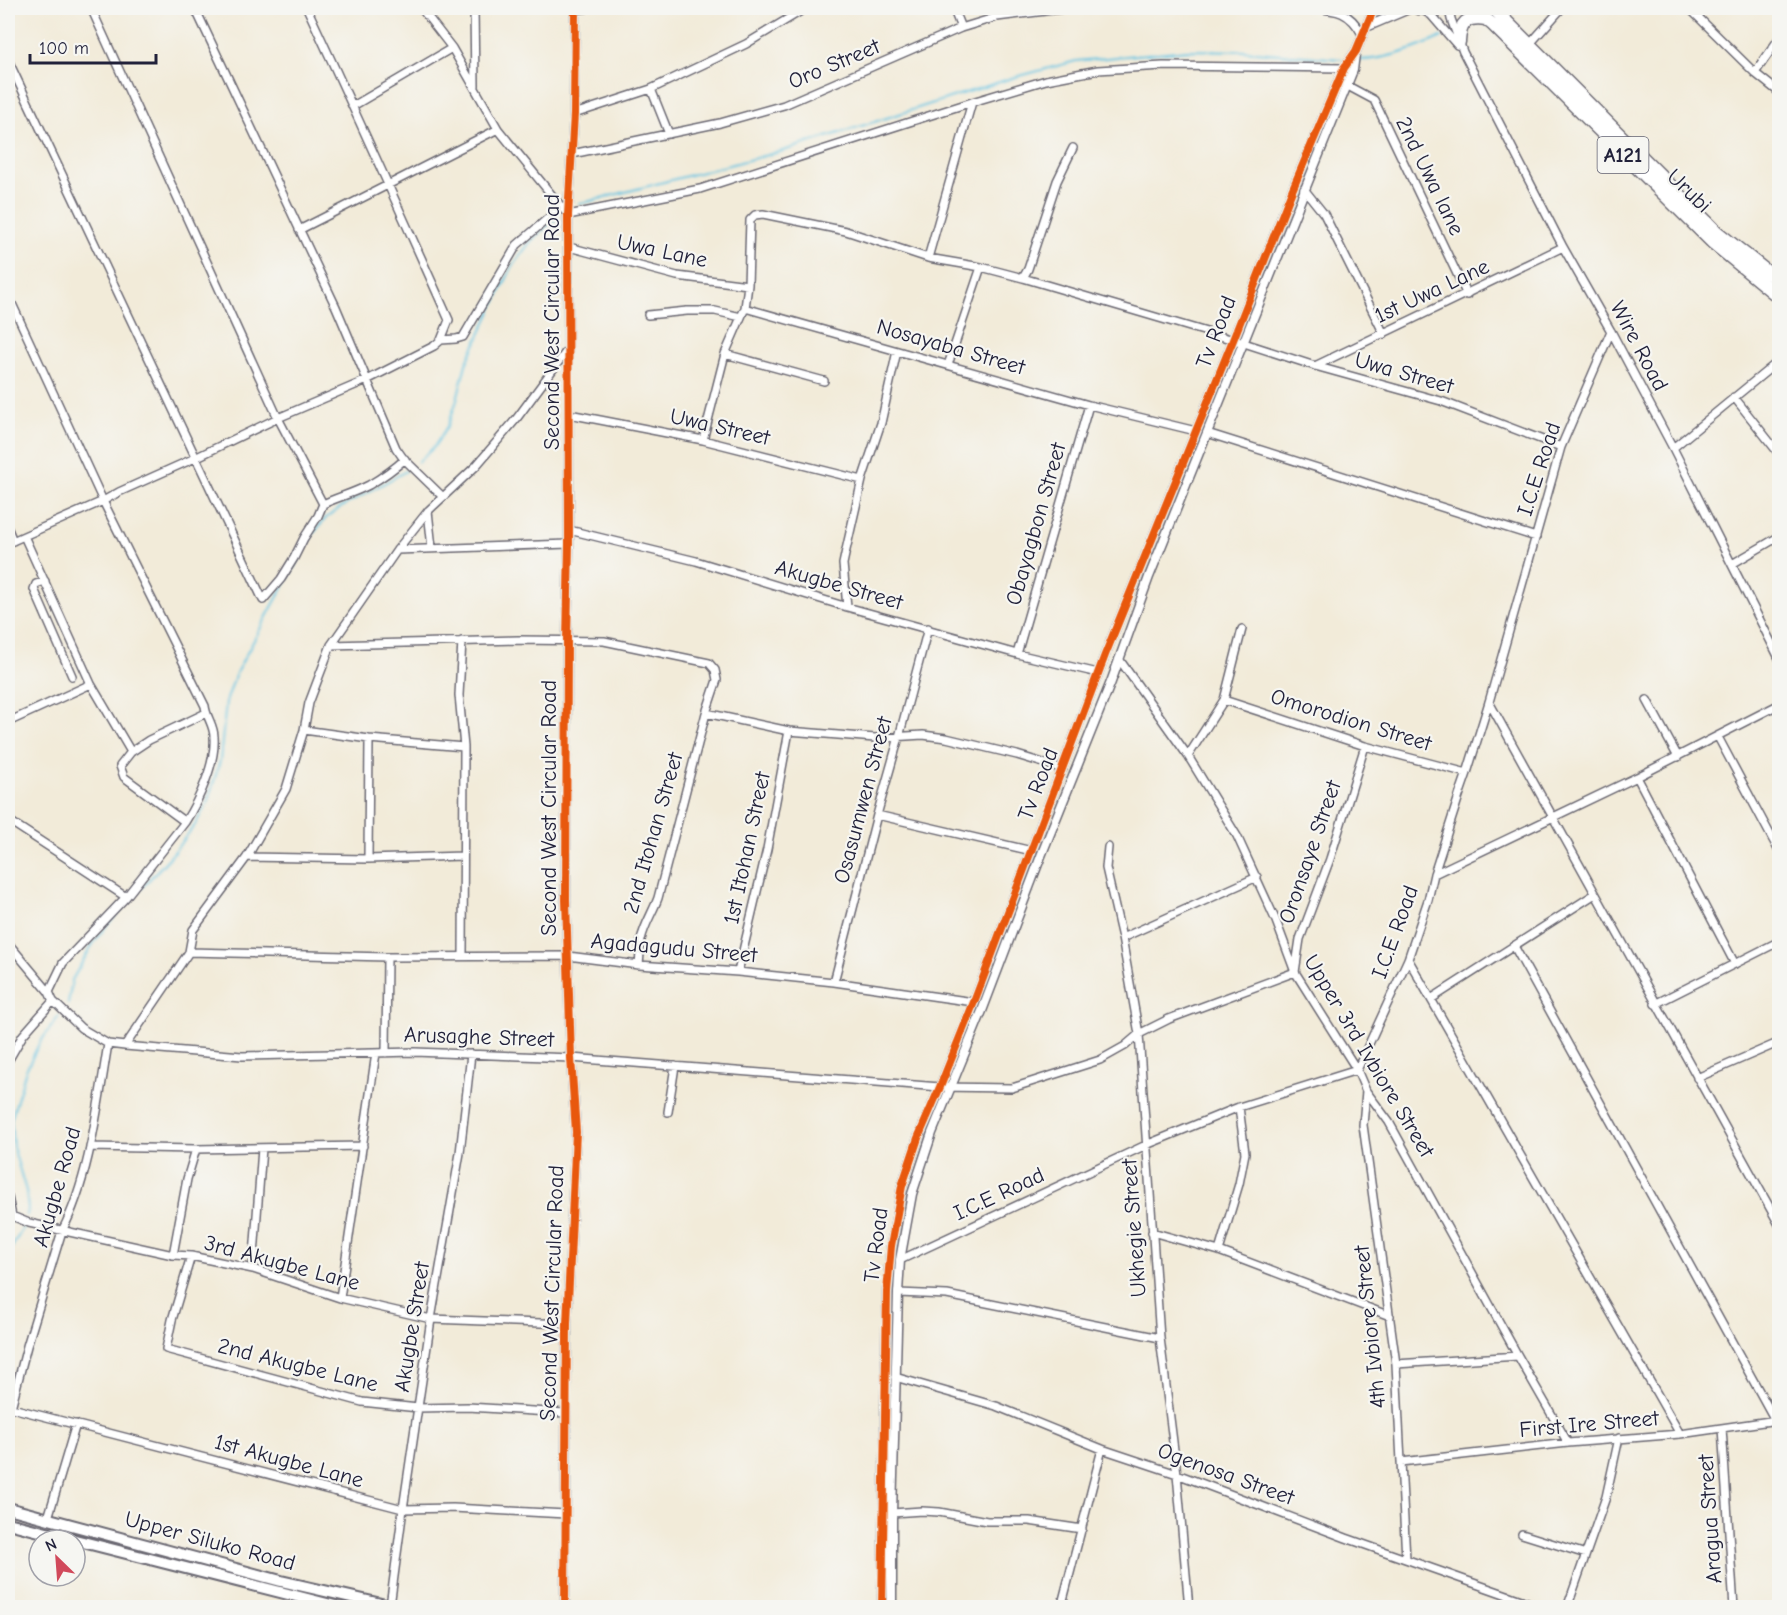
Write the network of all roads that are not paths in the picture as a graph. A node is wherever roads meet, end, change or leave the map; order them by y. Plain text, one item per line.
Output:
1 (91, 8) edge
2 (195, 8) edge
3 (307, 8) edge
4 (421, 8) edge
5 (474, 8) edge
6 (588, 8) edge
7 (806, 8) edge
8 (953, 8) edge
9 (1062, 8) edge
10 (1108, 8) edge
11 (1311, 8) edge
12 (1374, 8) edge
13 (1411, 8) edge
14 (1420, 8) edge
15 (1449, 8) edge
16 (1472, 8) edge
17 (1562, 8) edge
18 (1689, 8) edge
19 (575, 9) edge
20 (1339, 9) edge
21 (1491, 11) edge
22 (961, 28) junction
23 (1363, 31) junction
24 (1779, 37) edge
25 (1529, 45) junction
26 (1461, 47) junction
27 (452, 48) junction
28 (1356, 51) junction
29 (8, 60) edge
30 (1344, 68) junction
31 (1755, 73) junction
32 (1347, 85) junction
33 (475, 88) junction
34 (651, 89) junction
35 (1779, 93) edge
36 (972, 102) junction
37 (352, 106) junction
38 (574, 114) junction
39 (498, 129) junction
40 (669, 134) junction
41 (1073, 148) dead end
42 (572, 154) junction
43 (389, 185) junction
44 (1304, 189) junction
45 (561, 207) junction
46 (568, 214) junction
47 (299, 230) junction
48 (569, 247) junction
49 (1563, 248) junction
50 (928, 258) junction
51 (981, 267) junction
52 (1023, 278) junction
53 (1779, 282) edge
54 (748, 285) junction
55 (8, 295) edge
56 (1467, 295) junction
57 (1779, 298) edge
58 (745, 308) junction
59 (648, 315) dead end
60 (741, 317) junction
61 (1611, 331) junction
62 (1384, 334) junction
63 (441, 340) junction
64 (1233, 340) junction
65 (1244, 343) junction
66 (568, 349) junction
67 (897, 351) junction
68 (725, 354) junction
69 (1779, 360) edge
70 (948, 365) junction
71 (1316, 366) junction
72 (367, 380) junction
73 (824, 381) dead end
74 (1734, 398) junction
75 (1089, 405) junction
76 (569, 414) junction
77 (278, 418) junction
78 (1196, 431) junction
79 (1207, 433) junction
80 (703, 440) junction
81 (1562, 447) junction
82 (1673, 448) junction
83 (1779, 455) edge
84 (195, 458) junction
85 (405, 459) junction
86 (862, 480) junction
87 (443, 497) junction
88 (103, 501) junction
89 (323, 504) junction
90 (428, 511) junction
91 (8, 529) edge
92 (569, 530) junction
93 (24, 536) junction
94 (1779, 536) edge
95 (1536, 537) junction
96 (10, 542) edge
97 (569, 544) junction
98 (432, 548) junction
99 (397, 550) junction
100 (1732, 564) junction
101 (45, 581) junction
102 (847, 607) junction
103 (1124, 609) junction
104 (1138, 612) junction
105 (928, 628) junction
106 (1242, 629) dead end
107 (567, 640) junction
108 (462, 641) junction
109 (331, 645) junction
110 (1017, 654) junction
111 (1119, 659) junction
112 (1779, 660) edge
113 (1098, 673) junction
114 (72, 675) dead end
115 (91, 684) junction
116 (1224, 700) junction
117 (1647, 700) dead end
118 (1489, 702) junction
119 (1779, 704) edge
120 (206, 713) junction
121 (706, 713) junction
122 (8, 722) edge
123 (304, 730) junction
124 (789, 731) junction
125 (900, 737) junction
126 (1718, 737) junction
127 (369, 740) junction
128 (1365, 746) junction
129 (464, 747) junction
130 (131, 752) junction
131 (1188, 756) junction
132 (1678, 757) junction
133 (1063, 769) junction
134 (1467, 773) junction
135 (1637, 777) junction
136 (877, 815) junction
137 (1552, 817) junction
138 (8, 820) edge
139 (185, 822) junction
140 (1108, 847) dead end
141 (1032, 851) junction
142 (1779, 853) edge
143 (463, 856) junction
144 (247, 857) junction
145 (368, 859) junction
146 (1434, 874) junction
147 (1257, 877) junction
148 (1595, 894) junction
149 (126, 897) junction
150 (1122, 938) junction
151 (1779, 941) edge
152 (8, 943) edge
153 (1514, 946) junction
154 (189, 952) junction
155 (463, 956) junction
156 (568, 956) junction
157 (387, 957) junction
158 (1408, 959) junction
159 (1735, 964) junction
160 (639, 965) junction
161 (738, 972) junction
162 (1295, 972) junction
163 (834, 982) junction
164 (49, 992) junction
165 (1431, 999) junction
166 (53, 1001) junction
167 (974, 1002) junction
168 (1655, 1004) junction
169 (1138, 1034) junction
170 (1779, 1042) edge
171 (108, 1044) junction
172 (125, 1046) junction
173 (376, 1053) junction
174 (386, 1053) junction
175 (471, 1054) junction
176 (571, 1058) junction
177 (8, 1060) edge
178 (675, 1065) junction
179 (1358, 1070) junction
180 (1697, 1078) junction
181 (940, 1088) junction
182 (950, 1088) junction
183 (1366, 1091) junction
184 (1239, 1107) junction
185 (668, 1112) dead end
186 (1146, 1145) junction
187 (363, 1146) junction
188 (90, 1147) junction
189 (262, 1148) junction
190 (196, 1149) junction
191 (8, 1197) edge
192 (10, 1220) edge
193 (1779, 1226) edge
194 (62, 1231) junction
195 (1152, 1232) junction
196 (1219, 1251) junction
197 (173, 1255) junction
198 (191, 1256) junction
199 (900, 1260) junction
200 (254, 1269) junction
201 (898, 1293) junction
202 (340, 1298) junction
203 (1390, 1316) junction
204 (431, 1319) junction
205 (567, 1324) junction
206 (1160, 1338) junction
207 (1518, 1356) junction
208 (1396, 1364) junction
209 (895, 1377) junction
210 (9, 1407) edge
211 (418, 1408) junction
212 (565, 1413) junction
213 (1777, 1420) edge
214 (76, 1424) junction
215 (1722, 1428) junction
216 (1680, 1434) junction
217 (1619, 1438) junction
218 (1568, 1443) junction
219 (1102, 1449) junction
220 (1401, 1462) junction
221 (1177, 1474) junction
222 (8, 1508) edge
223 (403, 1509) junction
224 (892, 1513) junction
225 (566, 1514) junction
226 (48, 1518) junction
227 (8, 1523) edge
228 (27, 1528) edge
229 (1082, 1529) junction
230 (1522, 1534) dead end
231 (87, 1543) edge
232 (1586, 1554) junction
233 (1406, 1559) junction
234 (390, 1606) edge
235 (343, 1608) edge
236 (403, 1608) edge
237 (565, 1608) edge
238 (882, 1608) edge
239 (892, 1608) edge
240 (1061, 1608) edge
241 (1189, 1608) edge
242 (1544, 1608) edge
243 (1567, 1608) edge
244 (1734, 1608) edge

1 - 77 street
2 - 47 street
3 - 37 street
4 - 27 street
5 - 33 street
6 - 19 street
7 - 34 street
8 - 22 street
9 - 10 street, Oro Street
9 - 22 street, Oro Street
11 - 20 street
12 - 23 street, Tv Road
13 - 23 street
14 - 26 street, Wire Road
15 - 26 street, Wire Road
16 - 21 highway, Urubi / A121
17 - 25 street
18 - 31 street
19 - 38 street, Second West Circular Road
20 - 23 street
21 - 25 highway, Urubi / A121
21 - 26 highway
21 - 57 highway, Urubi / A121
22 - 40 street, Oro Street
23 - 28 street, Tv Road
24 - 31 street
25 - 53 highway, Urubi / A121
26 - 49 street, Wire Road
27 - 33 street
27 - 37 street
28 - 30 street, Tv Road
28 - 32 street, Tv Road
29 - 84 street
30 - 36 street
30 - 64 street, Tv Road
31 - 35 street
32 - 44 street, Tv Road
32 - 56 street, 2nd Uwa lane
33 - 39 street
34 - 38 street
34 - 40 street
36 - 46 street
36 - 50 street
37 - 43 street
38 - 42 street, Second West Circular Road
39 - 43 street
39 - 45 street
40 - 42 street, Oro Street
41 - 52 street
42 - 46 street, Second West Circular Road
43 - 47 street
43 - 63 street
44 - 62 street
44 - 65 street, Tv Road
45 - 46 street
45 - 63 street
46 - 48 street, Second West Circular Road
47 - 72 street
48 - 54 street, Uwa Lane
48 - 66 street, Second West Circular Road
49 - 56 street, 1st Uwa Lane
49 - 61 street, Wire Road
50 - 51 street, Uwa Street
50 - 54 street, Uwa Street
51 - 52 street, Uwa Street
51 - 70 street
52 - 64 street, Uwa Street
54 - 58 street
55 - 88 street
56 - 62 street, 1st Uwa Lane
58 - 60 street
58 - 67 street, Nosayaba Street
59 - 60 street
60 - 68 street
61 - 81 street, I.C.E Road
61 - 82 street, Wire Road
62 - 71 street, 1st Uwa Lane
63 - 72 street
64 - 65 street, Uwa Street
64 - 78 street, Tv Road
65 - 71 street, Uwa Street
65 - 79 street, Tv Road
66 - 76 street, Second West Circular Road
66 - 87 street
67 - 70 street, Nosayaba Street
67 - 86 street
68 - 73 street
68 - 80 street
69 - 74 street
70 - 75 street, Nosayaba Street
71 - 81 street, Uwa Street
72 - 77 street
72 - 85 street
74 - 82 street
74 - 83 street
75 - 78 street, Nosayaba Street
75 - 110 street, Obayagbon Street
76 - 80 street, Uwa Street
76 - 92 street, Second West Circular Road
77 - 84 street
77 - 89 street
78 - 103 street, Tv Road
79 - 95 street
79 - 104 street, Tv Road
80 - 86 street, Uwa Street
81 - 95 street, I.C.E Road
82 - 100 street, Wire Road
84 - 88 street
84 - 89 street
85 - 87 street
85 - 89 street
86 - 102 street
87 - 90 street
88 - 93 street
88 - 120 street
90 - 98 street
90 - 99 street
91 - 96 street
92 - 97 street, Second West Circular Road
92 - 102 street, Akugbe Street
93 - 96 street
93 - 101 street
94 - 100 street
95 - 118 street, I.C.E Road
97 - 98 street
97 - 107 street, Second West Circular Road
98 - 99 street
99 - 109 street
100 - 112 street, Wire Road
101 - 114 street
101 - 115 street
102 - 105 street, Akugbe Street
103 - 104 street
103 - 113 street, Tv Road
104 - 111 street, Tv Road
105 - 110 street, Akugbe Street
105 - 125 street, Osasumwen Street
106 - 116 street
107 - 108 street
107 - 121 street, 2nd Itohan Street
107 - 156 street, Second West Circular Road
108 - 109 street
108 - 129 street
109 - 123 street
110 - 113 street, Akugbe Street
111 - 131 street, Upper 3rd Ivbiore Street
111 - 182 street, Tv Road
113 - 133 street, Tv Road
115 - 122 street
115 - 130 street
116 - 128 street, Omorodion Street
116 - 131 street
117 - 132 street
118 - 134 street, I.C.E Road
118 - 137 street
119 - 126 street
120 - 130 street
120 - 139 street
121 - 124 street
121 - 160 street, 2nd Itohan Street
123 - 127 street
123 - 144 street
124 - 125 street
124 - 161 street, 1st Itohan Street
125 - 133 street
125 - 136 street, Osasumwen Street
126 - 132 street
126 - 142 street
127 - 129 street
127 - 145 street
128 - 134 street, Omorodion Street
128 - 162 street, Oronsaye Street
129 - 143 street
130 - 139 street
131 - 147 street, Upper 3rd Ivbiore Street
132 - 135 street
133 - 141 street, Tv Road
134 - 146 street, I.C.E Road
135 - 137 street
135 - 159 street
136 - 141 street
136 - 163 street, Osasumwen Street
137 - 146 street
137 - 148 street
138 - 149 street
139 - 149 street
140 - 150 street, Ukhegie Street
141 - 167 street, Tv Road
143 - 145 street
143 - 155 street
144 - 145 street
144 - 154 street
146 - 158 street, I.C.E Road
147 - 150 street
147 - 162 street, Upper 3rd Ivbiore Street
148 - 153 street
148 - 168 street
149 - 164 street
150 - 169 street, Ukhegie Street
151 - 159 street
152 - 164 street
153 - 165 street
153 - 213 street
154 - 157 street, Agadagudu Street
154 - 172 street
155 - 156 street, Agadagudu Street
155 - 157 street, Agadagudu Street
156 - 160 street, Agadagudu Street
156 - 176 street, Second West Circular Road
157 - 174 street
158 - 165 street
158 - 179 street, I.C.E Road
159 - 168 street
160 - 161 street, Agadagudu Street
161 - 163 street, Agadagudu Street
162 - 169 street, Arusaghe Street
162 - 179 street, Upper 3rd Ivbiore Street
163 - 167 street, Agadagudu Street
164 - 166 street
165 - 216 street
166 - 171 street
166 - 177 street
167 - 181 street, Tv Road
168 - 180 street
169 - 182 street, Arusaghe Street
169 - 186 street, Ukhegie Street
170 - 180 street
171 - 172 street, Arusaghe Street
171 - 188 street, Akugbe Road
172 - 173 street, Arusaghe Street
173 - 174 street, Arusaghe Street
173 - 187 street
174 - 175 street, Arusaghe Street
175 - 176 street, Arusaghe Street
175 - 204 street, Akugbe Street
176 - 178 street, Arusaghe Street
176 - 205 street, Second West Circular Road
178 - 181 street, Arusaghe Street
178 - 185 street
179 - 183 street, Upper 3rd Ivbiore Street
179 - 184 street, I.C.E Road
180 - 193 street
181 - 182 street, Arusaghe Street
181 - 238 street, Tv Road
182 - 199 street, Tv Road
183 - 203 street, 4th Ivbiore Street
183 - 207 street, Upper 3rd Ivbiore Street
184 - 186 street, I.C.E Road
184 - 196 street
186 - 195 street, Ukhegie Street
186 - 199 street, I.C.E Road
187 - 189 street
187 - 202 street
188 - 190 street
188 - 194 street, Akugbe Road
189 - 190 street
189 - 200 street
190 - 197 street
191 - 192 street, 3rd Akugbe Lane
192 - 194 street, 3rd Akugbe Lane
194 - 197 street, 3rd Akugbe Lane
194 - 210 street, Akugbe Road
195 - 196 street
195 - 206 street, Ukhegie Street
196 - 203 street
197 - 198 street, 3rd Akugbe Lane
198 - 200 street, 3rd Akugbe Lane
198 - 211 street, 2nd Akugbe Lane
199 - 201 street, Tv Road
200 - 202 street, 3rd Akugbe Lane
201 - 206 street
201 - 209 street, Tv Road
202 - 204 street, 3rd Akugbe Lane
203 - 208 street, 4th Ivbiore Street
204 - 205 street, 3rd Akugbe Lane
204 - 211 street, Akugbe Street
205 - 212 street, Second West Circular Road
206 - 221 street, Ukhegie Street
207 - 208 street
207 - 218 street, Upper 3rd Ivbiore Street
208 - 220 street, 4th Ivbiore Street
209 - 219 street, Ogenosa Street
209 - 224 street, Tv Road
210 - 214 street, 1st Akugbe Lane
211 - 212 street, 2nd Akugbe Lane
211 - 223 street, Akugbe Street
212 - 225 street, Second West Circular Road
213 - 215 street, First Ire Street
214 - 223 street, 1st Akugbe Lane
214 - 226 street
215 - 216 street, First Ire Street
215 - 244 street, Aragua Street
216 - 217 street, First Ire Street
217 - 218 street, First Ire Street
217 - 232 street
218 - 220 street, First Ire Street
219 - 221 street, Ogenosa Street
219 - 229 street
220 - 233 street, 4th Ivbiore Street
221 - 233 street, Ogenosa Street
221 - 241 street, Ukhegie Street
222 - 226 main road, Upper Siluko Road
223 - 225 street, 1st Akugbe Lane
223 - 234 street, Akugbe Street
224 - 229 street
224 - 239 street, Tv Road
225 - 237 street, Second West Circular Road
226 - 234 main road, Upper Siluko Road
227 - 228 main road, Upper Siluko Road
229 - 240 street
230 - 232 street
231 - 235 main road, Upper Siluko Road
232 - 243 street
233 - 242 street, Ogenosa Street
234 - 236 main road, Upper Siluko Road

